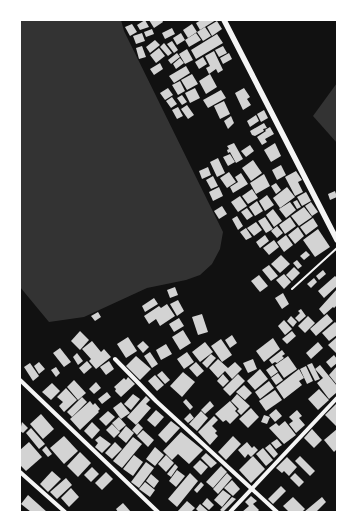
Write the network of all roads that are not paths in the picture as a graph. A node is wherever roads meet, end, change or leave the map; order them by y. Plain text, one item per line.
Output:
1 (224, 20) edge
2 (337, 240) edge
3 (337, 248) edge
4 (292, 289) dead end
5 (115, 360) dead end
6 (20, 380) edge
7 (337, 398) edge
8 (20, 472) edge
9 (251, 488) junction
10 (65, 512) edge
11 (158, 512) edge
12 (230, 512) edge
13 (278, 512) edge

1 - 2 street
3 - 4 lane
5 - 9 street
6 - 11 street
7 - 9 street
8 - 10 street
9 - 12 street
9 - 13 street

